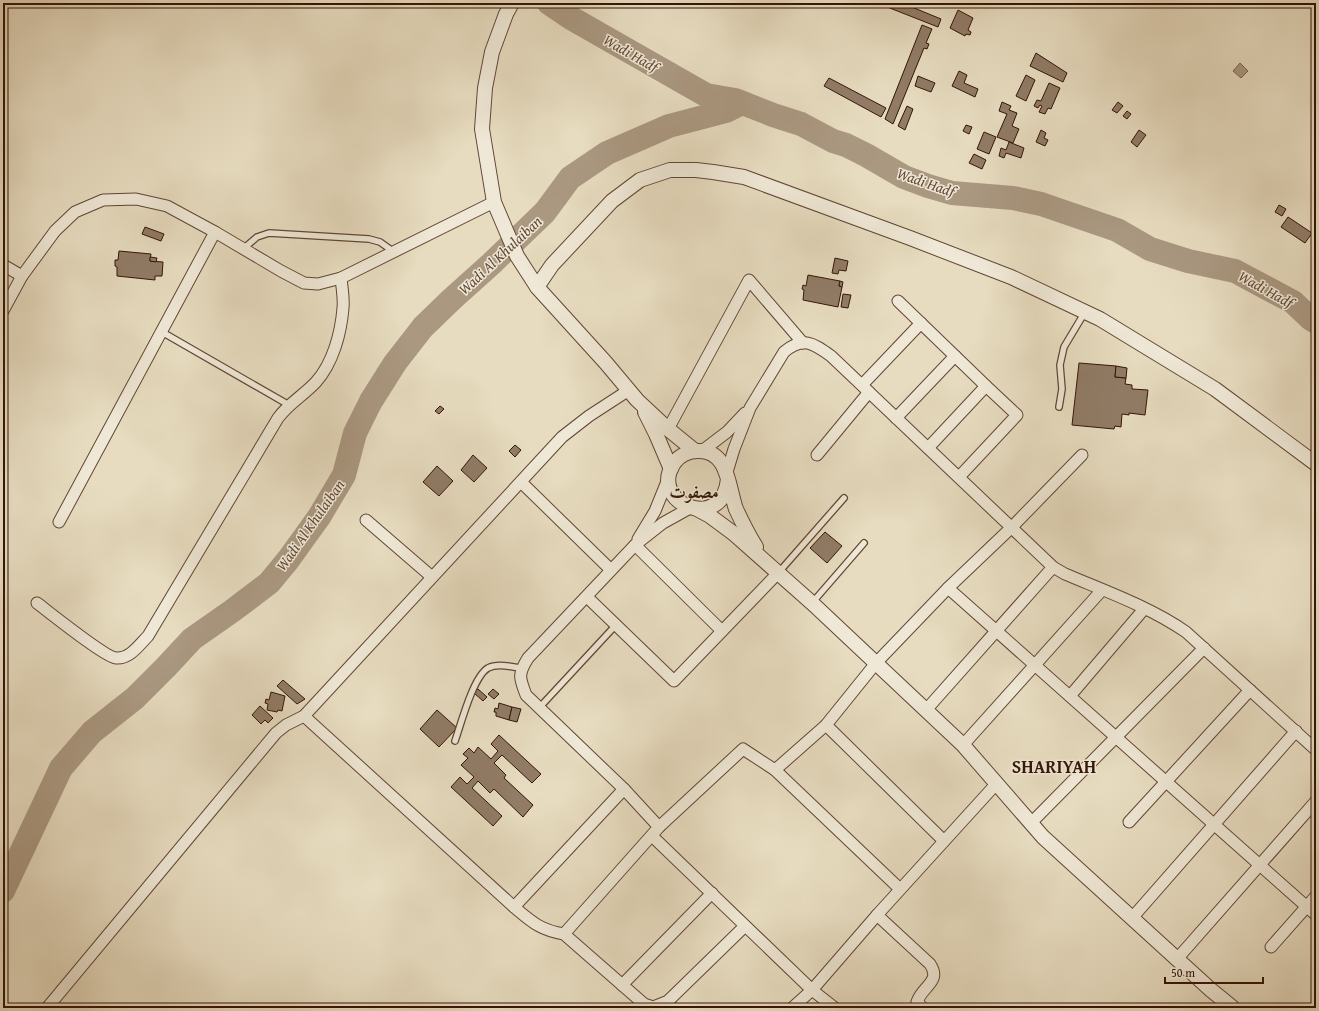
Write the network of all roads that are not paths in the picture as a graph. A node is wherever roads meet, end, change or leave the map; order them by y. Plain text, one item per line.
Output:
1 (509, 9) edge
2 (494, 202) junction
3 (215, 232) junction
4 (243, 249) junction
5 (394, 252) junction
6 (3, 265) edge
7 (22, 276) junction
8 (341, 278) junction
9 (537, 287) junction
10 (898, 300) dead end
11 (3, 311) edge
12 (1085, 312) junction
13 (921, 323) junction
14 (162, 332) junction
15 (803, 343) junction
16 (955, 356) junction
17 (986, 386) junction
18 (865, 388) junction
19 (633, 395) junction
20 (289, 406) junction
21 (1059, 407) dead end
22 (750, 408) junction
23 (896, 418) junction
24 (668, 429) junction
25 (928, 448) junction
26 (698, 451) junction
27 (817, 454) dead end
28 (1082, 455) dead end
29 (1316, 464) edge
30 (670, 473) junction
31 (727, 476) junction
32 (959, 477) junction
33 (521, 482) junction
34 (844, 498) dead end
35 (694, 508) junction
36 (366, 520) dead end
37 (59, 522) dead end
38 (1012, 527) junction
39 (864, 543) dead end
40 (635, 545) junction
41 (765, 560) junction
42 (1054, 567) junction
43 (611, 570) junction
44 (778, 572) junction
45 (432, 577) junction
46 (948, 588) junction
47 (1102, 590) junction
48 (587, 597) junction
49 (812, 603) junction
50 (37, 604) dead end
51 (1144, 609) junction
52 (616, 626) junction
53 (722, 631) junction
54 (997, 631) junction
55 (1204, 648) junction
56 (876, 663) junction
57 (1035, 664) junction
58 (522, 668) junction
59 (1250, 690) junction
60 (1070, 696) junction
61 (539, 708) junction
62 (926, 710) junction
63 (304, 716) junction
64 (826, 725) junction
65 (1296, 731) junction
66 (1116, 737) junction
67 (456, 741) dead end
68 (962, 745) junction
69 (1316, 750) edge
70 (775, 770) junction
71 (1166, 782) junction
72 (997, 783) junction
73 (624, 789) junction
74 (1316, 801) edge
75 (1129, 822) dead end
76 (1031, 823) junction
77 (1215, 824) junction
78 (656, 831) junction
79 (944, 841) junction
80 (1260, 865) junction
81 (900, 889) junction
82 (712, 893) junction
83 (1316, 896) edge
84 (1307, 906) junction
85 (514, 907) junction
86 (877, 915) junction
87 (1316, 915) edge
88 (1132, 918) junction
89 (745, 926) junction
90 (564, 934) junction
91 (1271, 947) dead end
92 (1177, 960) junction
93 (622, 985) junction
94 (812, 990) junction
95 (47, 1008) edge
96 (792, 1008) edge
97 (835, 1008) edge
98 (923, 1008) edge
99 (1233, 1008) edge

1 - 2 street
2 - 5 street
2 - 9 street
3 - 4 street
3 - 7 street
3 - 14 street
4 - 5 lane
4 - 8 street
5 - 8 street
6 - 7 street
7 - 11 street
8 - 20 street
9 - 12 street
9 - 19 street
10 - 13 street
12 - 21 lane
12 - 29 street
13 - 16 street
13 - 18 street
14 - 20 lane
14 - 37 street
15 - 18 street
15 - 22 street
15 - 24 street
16 - 17 street
16 - 23 street
17 - 25 street
17 - 32 street
18 - 23 street
18 - 27 street
19 - 24 street
19 - 30 street
19 - 33 street
20 - 50 street
22 - 26 street
22 - 31 street
23 - 25 street
24 - 26 street
25 - 32 street
26 - 30 street
26 - 31 street
28 - 38 street
30 - 35 street
30 - 40 street
31 - 35 street
31 - 41 street
32 - 38 street
33 - 43 street
33 - 45 street
34 - 44 lane
35 - 40 street
35 - 41 street
36 - 45 street
38 - 42 street
38 - 46 street
39 - 49 lane
40 - 43 street
40 - 53 street
41 - 44 street
42 - 47 street
42 - 54 street
43 - 48 street
44 - 49 street
44 - 53 street
45 - 63 street
46 - 54 street
46 - 56 street
47 - 51 street
47 - 57 street
48 - 52 street
48 - 58 street
49 - 56 street
51 - 55 street
51 - 60 street
52 - 53 street
52 - 61 lane
54 - 57 street
54 - 62 street
55 - 59 street
55 - 66 street
56 - 62 street
56 - 64 street
57 - 60 street
57 - 68 street
58 - 61 street
58 - 67 lane
59 - 65 street
59 - 71 street
60 - 66 street
61 - 73 street
62 - 68 street
63 - 85 street
63 - 95 street
64 - 70 street
64 - 79 street
65 - 69 street
65 - 77 street
66 - 71 street
66 - 76 street
68 - 72 street
70 - 78 street
70 - 81 street
71 - 75 street
71 - 77 street
72 - 76 street
72 - 79 street
73 - 78 street
73 - 85 street
74 - 80 street
76 - 88 street
77 - 80 street
77 - 88 street
78 - 82 street
78 - 90 street
79 - 81 street
80 - 84 street
80 - 92 street
81 - 86 street
82 - 89 street
82 - 93 street
83 - 84 street
84 - 87 street
84 - 91 street
85 - 90 street
86 - 94 street
86 - 98 street
88 - 92 street
89 - 93 street
89 - 94 street
90 - 93 street
92 - 99 street
94 - 96 street
94 - 97 street

